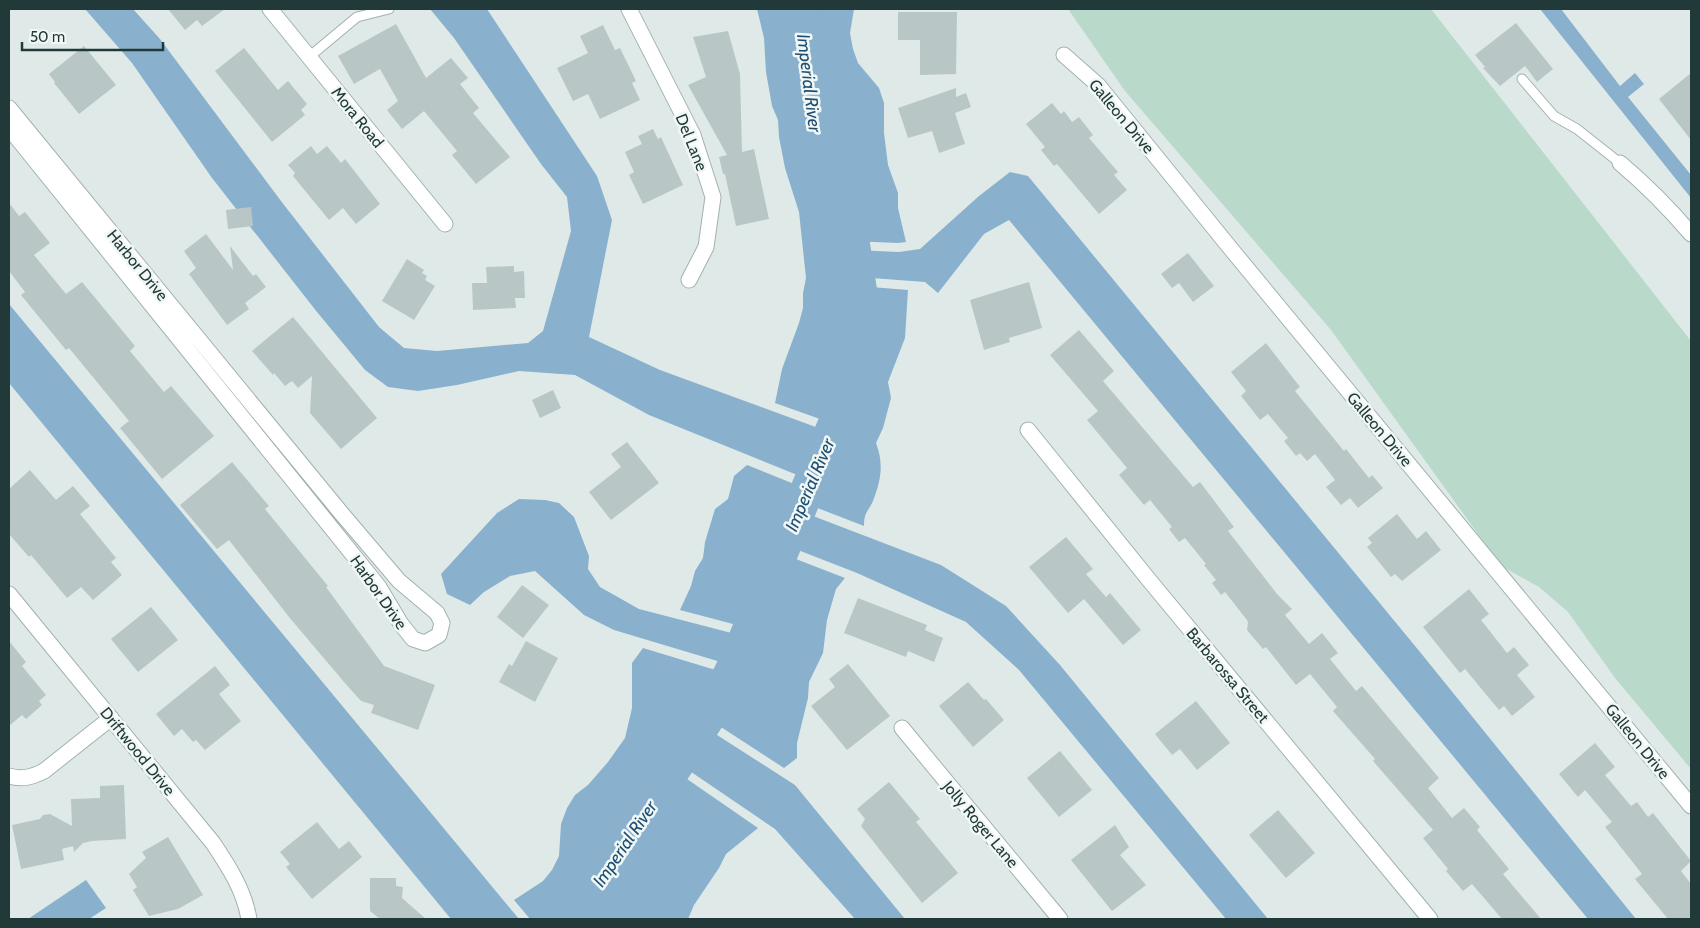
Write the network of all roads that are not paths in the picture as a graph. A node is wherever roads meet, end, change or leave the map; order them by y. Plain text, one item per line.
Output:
1 (270, 9) edge
2 (389, 9) edge
3 (629, 9) edge
4 (1064, 55) dead end
5 (309, 56) junction
6 (1522, 80) dead end
7 (9, 108) edge
8 (9, 128) edge
9 (1620, 163) joint
10 (445, 224) dead end
11 (1691, 234) edge
12 (689, 280) dead end
13 (1028, 430) dead end
14 (9, 594) edge
15 (111, 718) junction
16 (902, 728) dead end
17 (9, 776) edge
18 (1691, 806) edge
19 (249, 919) edge
20 (1060, 919) edge
21 (1430, 919) edge

1 - 5 street, Mora Road
2 - 5 lane
3 - 12 street, Del Lane
4 - 18 street, Galleon Drive
5 - 10 street, Mora Road
6 - 9 lane
7 - 8 street, Harbor Drive
9 - 11 street
13 - 21 street, Barbarossa Street
14 - 15 street, Driftwood Drive
15 - 17 street
15 - 19 street, Driftwood Drive
16 - 20 street, Jolly Roger Lane

